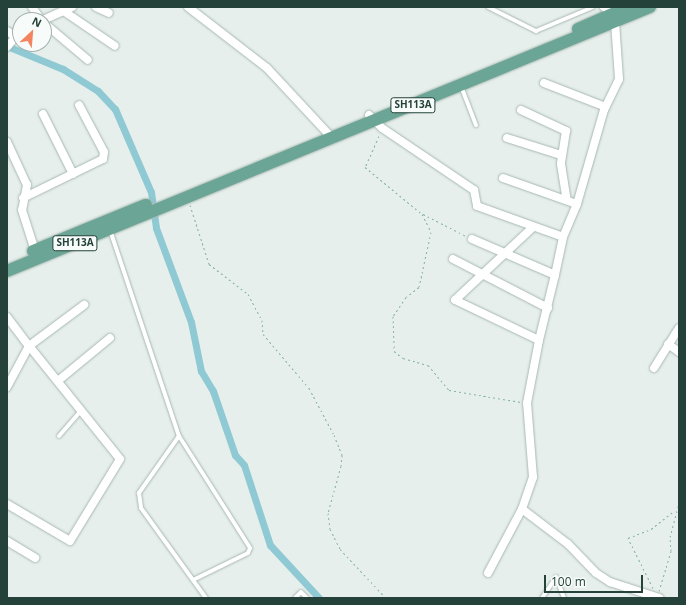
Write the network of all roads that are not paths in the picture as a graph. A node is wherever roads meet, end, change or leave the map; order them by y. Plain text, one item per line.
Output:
1 (96, 7) edge
2 (188, 7) edge
3 (488, 7) edge
4 (593, 7) edge
5 (628, 7) edge
6 (650, 7) edge
7 (68, 9) edge
8 (109, 13) dead end
9 (610, 14) edge
10 (52, 16) edge
11 (7, 30) edge
12 (52, 30) edge
13 (12, 40) edge
14 (115, 46) dead end
15 (88, 60) dead end
16 (544, 83) dead end
17 (461, 86) junction
18 (79, 105) dead end
19 (606, 106) junction
20 (521, 110) dead end
21 (44, 114) dead end
22 (375, 121) junction
23 (476, 124) dead end
24 (331, 135) junction
25 (507, 138) dead end
26 (7, 142) edge
27 (561, 156) junction
28 (73, 174) junction
29 (503, 178) dead end
30 (23, 198) junction
31 (567, 200) junction
32 (577, 204) junction
33 (108, 225) junction
34 (532, 228) junction
35 (563, 237) junction
36 (472, 239) road end
37 (505, 253) junction
38 (36, 254) junction
39 (453, 259) dead end
40 (7, 262) edge
41 (7, 271) edge
42 (483, 274) junction
43 (555, 275) junction
44 (84, 305) dead end
45 (548, 308) junction
46 (7, 317) edge
47 (679, 328) edge
48 (110, 338) dead end
49 (539, 340) junction
50 (668, 344) junction
51 (29, 346) junction
52 (679, 352) edge
53 (654, 368) dead end
54 (59, 380) junction
55 (7, 387) edge
56 (82, 410) junction
57 (59, 436) dead end
58 (179, 436) junction
59 (7, 504) edge
60 (522, 509) junction
61 (7, 541) edge
62 (35, 558) dead end
63 (488, 574) dead end
64 (195, 579) junction
65 (207, 598) edge
66 (294, 598) edge
67 (307, 598) edge
68 (542, 598) edge
69 (564, 598) edge
70 (658, 598) edge

1 - 8 street
2 - 24 street
3 - 4 lane
5 - 9 main road, SH113A
6 - 9 main road, SH113A
7 - 10 street
7 - 14 street
9 - 17 main road, SH113A
9 - 19 street
9 - 22 main road, SH113A
11 - 13 street
12 - 15 street
16 - 19 street
17 - 22 main road, SH113A
17 - 23 lane
18 - 28 street
19 - 32 street
20 - 27 street
21 - 28 street
22 - 24 main road, SH113A
22 - 34 street
24 - 33 main road, SH113A
25 - 27 street
26 - 30 street
27 - 31 street
28 - 30 street
29 - 31 street
30 - 38 street
31 - 32 street
32 - 35 street
33 - 38 main road, SH113A
33 - 58 lane
34 - 35 street
34 - 37 street
35 - 43 street
36 - 37 street
37 - 42 street
37 - 43 street
38 - 40 main road, SH113A
38 - 41 main road, SH113A
39 - 42 street
42 - 45 street
42 - 49 street
43 - 45 street
44 - 51 street
45 - 49 street
46 - 51 street
47 - 50 street
48 - 54 street
49 - 60 street
50 - 52 street
50 - 53 street
51 - 54 street
51 - 55 street
54 - 56 street
56 - 57 lane
56 - 59 street
58 - 64 lane
58 - 64 lane
60 - 63 street
60 - 70 street
61 - 62 street
64 - 65 lane
66 - 67 lane
68 - 69 lane

